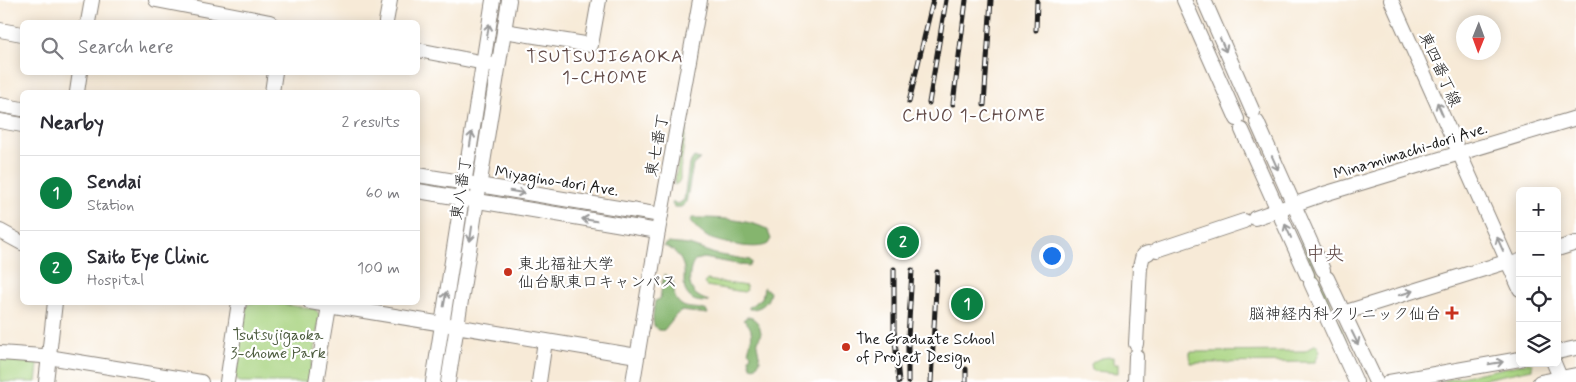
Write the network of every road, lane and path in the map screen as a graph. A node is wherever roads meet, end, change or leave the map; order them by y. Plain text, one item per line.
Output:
1 (92, 0) edge
2 (156, 0) edge
3 (390, 0) edge
4 (494, 0) edge
5 (509, 0) edge
6 (600, 0) edge
7 (700, 0) edge
8 (1184, 0) edge
9 (1204, 0) edge
10 (1391, 0) edge
11 (224, 6) edge
12 (88, 20) edge
13 (264, 20) edge
14 (386, 20) edge
15 (0, 30) edge
16 (504, 31) junction
17 (20, 34) edge
18 (420, 50) edge
19 (483, 62) junction
20 (498, 65) junction
21 (80, 75) edge
22 (275, 75) edge
23 (77, 90) edge
24 (272, 90) edge
25 (0, 105) edge
26 (20, 108) edge
27 (1576, 118) edge
28 (0, 121) edge
29 (20, 125) edge
30 (1459, 153) junction
31 (420, 175) edge
32 (464, 183) junction
33 (478, 185) junction
34 (420, 191) edge
35 (462, 198) junction
36 (476, 201) junction
37 (1293, 205) junction
38 (1278, 210) junction
39 (661, 215) junction
40 (0, 231) edge
41 (658, 231) junction
42 (20, 241) edge
43 (1576, 243) edge
44 (1561, 248) edge
45 (1514, 262) edge
46 (1517, 277) edge
47 (54, 305) edge
48 (239, 305) edge
49 (324, 305) edge
50 (329, 306) junction
51 (1343, 313) junction
52 (441, 324) junction
53 (457, 326) junction
54 (546, 341) junction
55 (1576, 348) edge
56 (1561, 351) edge
57 (0, 353) edge
58 (637, 356) junction
59 (48, 358) junction
60 (1516, 360) edge
61 (1556, 367) edge
62 (1576, 375) edge
63 (1561, 380) edge
64 (46, 382) edge
65 (200, 382) edge
66 (227, 382) edge
67 (316, 382) edge
68 (433, 382) edge
69 (448, 382) edge
70 (539, 382) edge
71 (633, 382) edge
72 (1135, 382) edge
73 (1356, 382) edge
74 (1376, 382) edge
75 (1389, 382) edge
76 (1540, 382) edge

1 - 12 street
2 - 11 street
3 - 14 street
19 -> 4 street, 東八番丁
5 - 16 street, 東八番丁
6 - 16 street
7 - 39 street, 東七番丁
8 - 38 street
9 -> 37 street
30 -> 10 street, 東四番丁線
11 - 13 street
15 - 17 street
16 - 20 street, 東八番丁
18 - 19 street
19 - 20 street
32 -> 19 street, 東八番丁
20 - 33 street, 東八番丁
21 - 23 street
22 - 24 street
25 - 26 street
27 - 30 street, Minamimachi-dori Ave.
28 - 29 street
30 - 37 street, Minamimachi-dori Ave.
45 -> 30 street, 東四番丁線
31 - 32 street, Miyagino-dori Ave.
32 - 33 street, Miyagino-dori Ave.
32 - 35 street, 東八番丁
33 - 36 street, 東八番丁
33 -> 39 street, Miyagino-dori Ave.
34 - 35 street, Miyagino-dori Ave.
35 - 36 street, Miyagino-dori Ave.
52 -> 35 street, 東八番丁
41 -> 36 street, Miyagino-dori Ave.
36 -> 53 street, 東八番丁
37 - 38 street, Minamimachi-dori Ave.
37 - 51 street
38 - 72 street, Minamimachi-dori Ave.
73 -> 38 street
39 - 41 street, 東七番丁
40 - 42 street
41 - 58 street, 東七番丁
43 - 44 street
45 - 46 street, 東四番丁線
51 -> 45 street
47 - 59 street
48 - 66 street
49 - 50 street
50 - 52 street
50 - 67 street
51 -> 74 street
52 - 53 street
52 - 68 street, 東八番丁
53 - 54 street
53 - 69 street, 東八番丁
54 - 58 street
54 - 70 street
55 - 56 street
57 - 59 street
58 - 71 street, 東七番丁
59 - 64 street
59 - 65 street
75 -> 60 street
61 - 63 street
62 - 63 street
63 - 76 street

